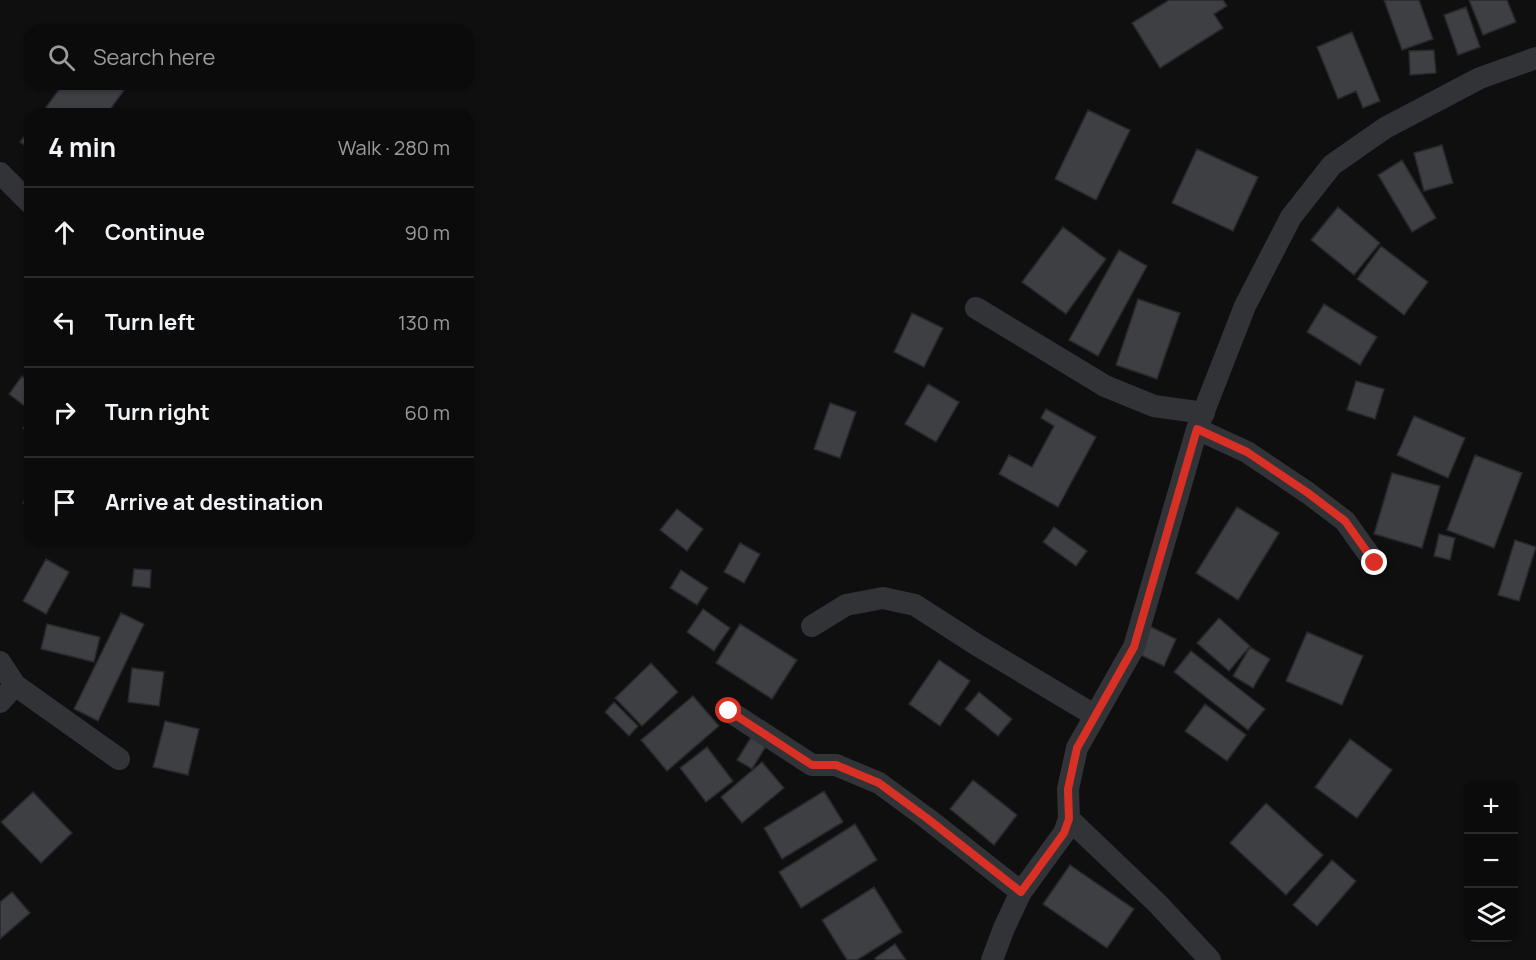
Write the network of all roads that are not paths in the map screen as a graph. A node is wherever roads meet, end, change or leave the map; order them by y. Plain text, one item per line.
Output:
1 (1536, 58) edge
2 (0, 173) edge
3 (24, 197) edge
4 (976, 308) dead end
5 (1200, 421) junction
6 (1375, 563) dead end
7 (812, 626) dead end
8 (0, 662) edge
9 (7, 693) edge
10 (729, 711) dead end
11 (1094, 715) junction
12 (119, 759) dead end
13 (1069, 819) junction
14 (1021, 892) junction
15 (992, 960) edge
16 (1210, 960) edge

1 - 5 street
2 - 3 street
4 - 5 street
5 - 6 street
5 - 11 street
7 - 11 street
8 - 9 street
9 - 12 street
10 - 14 street
11 - 13 street
13 - 14 street
13 - 16 street
14 - 15 street

